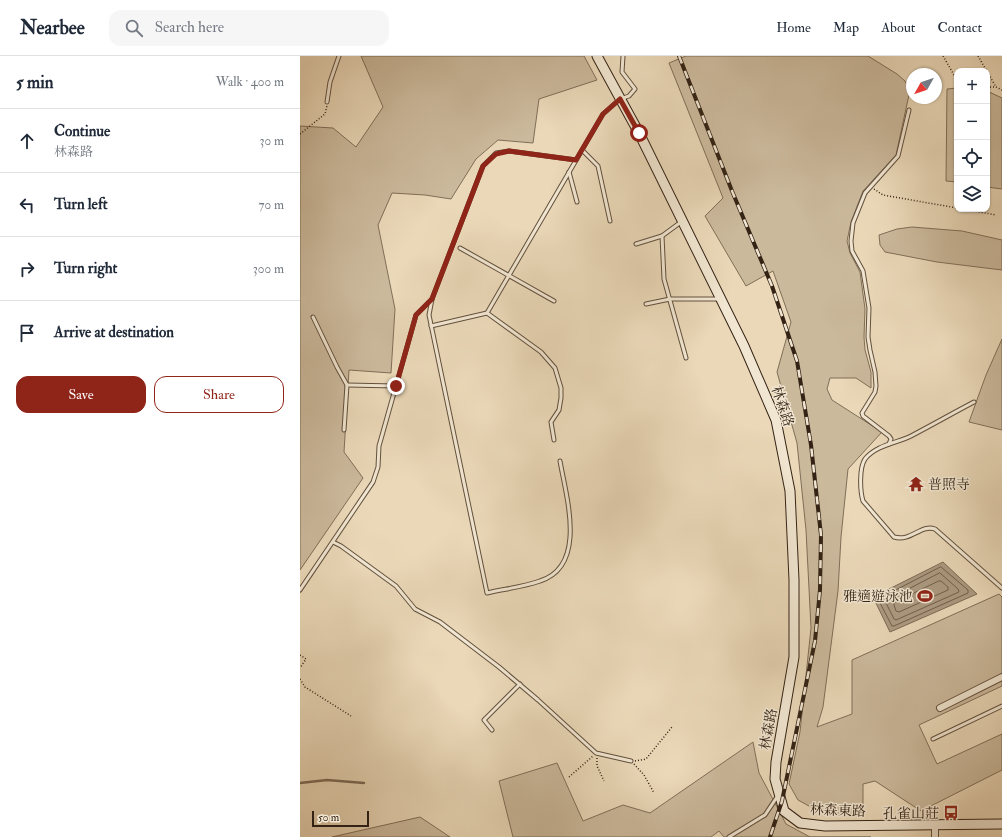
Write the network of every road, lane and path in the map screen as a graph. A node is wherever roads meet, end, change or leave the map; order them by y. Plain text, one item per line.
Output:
1 (339, 56) edge
2 (597, 56) edge
3 (623, 56) edge
4 (943, 56) edge
5 (978, 56) edge
6 (954, 75) edge
7 (990, 87) edge
8 (996, 87) junction
9 (1002, 90) edge
10 (620, 99) junction
11 (327, 102) joint
12 (909, 110) dead end
13 (300, 134) edge
14 (582, 150) junction
15 (576, 160) junction
16 (569, 172) junction
17 (871, 187) junction
18 (577, 202) dead end
19 (954, 207) edge
20 (980, 212) edge
21 (996, 215) dead end
22 (610, 221) dead end
23 (682, 221) junction
24 (662, 236) junction
25 (636, 244) dead end
26 (460, 248) dead end
27 (509, 275) junction
28 (432, 299) junction
29 (670, 299) junction
30 (721, 299) junction
31 (554, 301) dead end
32 (646, 304) dead end
33 (487, 312) junction
34 (313, 317) dead end
35 (431, 326) junction
36 (686, 358) dead end
37 (347, 385) junction
38 (396, 386) junction
39 (974, 402) dead end
40 (344, 430) dead end
41 (554, 440) dead end
42 (889, 444) junction
43 (560, 461) dead end
44 (332, 542) junction
45 (1002, 588) edge
46 (300, 590) edge
47 (300, 655) edge
48 (300, 668) edge
49 (1002, 677) edge
50 (300, 679) edge
51 (520, 684) junction
52 (1002, 706) edge
53 (940, 708) dead end
54 (351, 716) dead end
55 (672, 727) dead end
56 (492, 730) dead end
57 (933, 739) dead end
58 (596, 753) junction
59 (632, 761) junction
60 (569, 777) dead end
61 (604, 780) dead end
62 (654, 794) dead end
63 (780, 797) junction
64 (1002, 824) edge
65 (935, 825) junction
66 (729, 837) edge
67 (934, 837) edge

1 - 11 lane
2 - 10 main road, 林森路
3 - 10 lane
4 - 6 path
5 - 8 path
7 - 8 path
8 - 9 path
10 - 14 lane
10 - 23 main road, 林森路
11 - 13 path
12 - 17 lane
14 - 15 lane
14 - 22 lane
15 - 16 lane
15 - 28 lane
16 - 18 lane
16 - 27 lane
17 - 19 path
17 - 42 lane
20 - 21 path
23 - 24 lane
23 - 30 main road, 林森路
24 - 25 lane
24 - 29 lane
26 - 27 lane
27 - 31 lane
27 - 33 lane
28 - 35 lane
28 - 38 lane
29 - 30 lane
29 - 32 lane
29 - 36 lane
30 - 63 main road, 林森路
33 - 35 lane
33 - 41 lane
34 - 37 lane
35 - 43 lane
37 - 38 lane
37 - 40 lane
38 - 44 lane
39 - 42 lane
42 - 45 lane
44 - 46 lane
44 - 51 lane
47 - 48 path
49 - 53 street
50 - 54 path
51 - 56 lane
51 - 58 lane
52 - 57 lane
55 - 59 path
58 - 59 lane
58 - 60 path
58 - 61 path
59 - 62 path
63 - 65 main road, 林森東路
63 - 66 lane
64 - 65 main road, 林森東路
65 - 67 street

